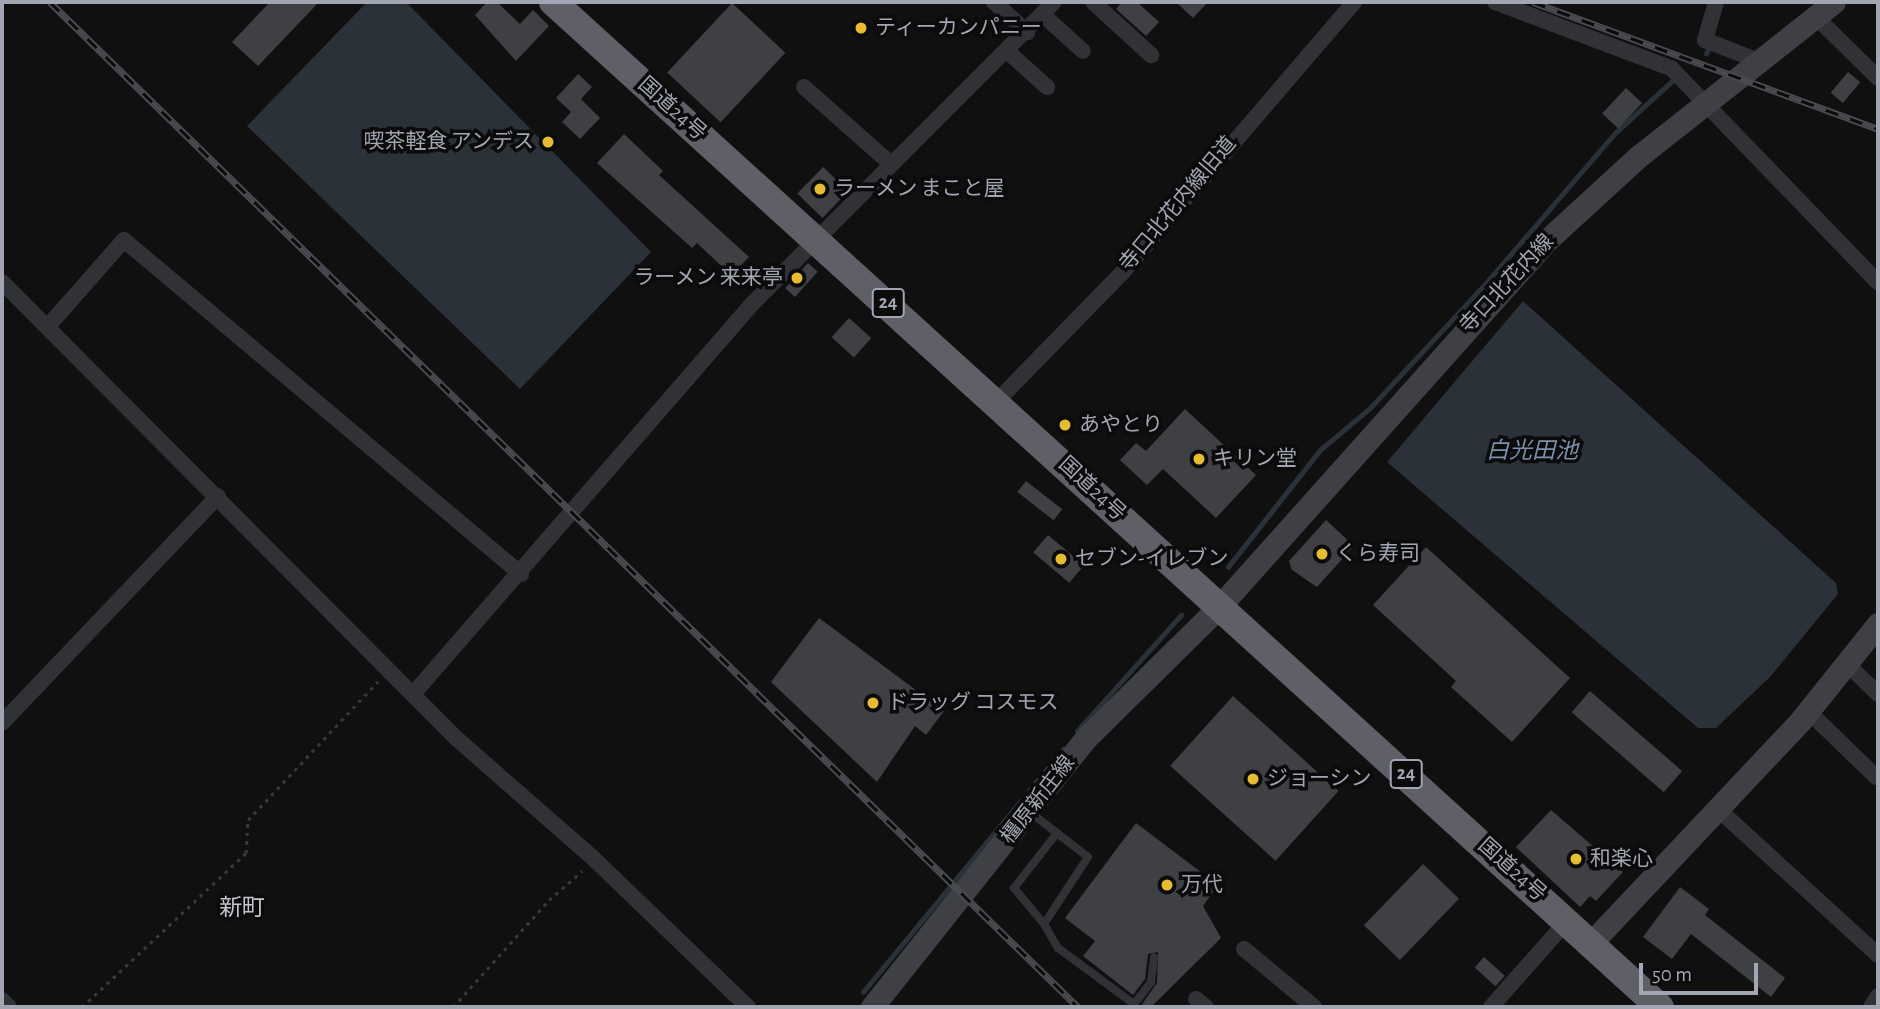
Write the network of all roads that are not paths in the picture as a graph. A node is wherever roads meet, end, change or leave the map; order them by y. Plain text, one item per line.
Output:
1 (553, 2) edge
2 (994, 2) edge
3 (1054, 2) edge
4 (1093, 2) edge
5 (1353, 2) edge
6 (1495, 2) edge
7 (1716, 2) edge
8 (1826, 10) edge
9 (1042, 14) junction
10 (1027, 32) junction
11 (1007, 51) junction
12 (1083, 51) dead end
13 (1151, 55) dead end
14 (1761, 62) junction
15 (1878, 78) edge
16 (1047, 86) dead end
17 (804, 87) dead end
18 (1705, 105) junction
19 (890, 163) junction
20 (815, 237) junction
21 (2, 282) edge
22 (1878, 282) edge
23 (49, 326) junction
24 (997, 401) junction
25 (218, 496) junction
26 (522, 574) junction
27 (1219, 607) junction
28 (1878, 624) edge
29 (1846, 663) junction
30 (414, 693) junction
31 (1878, 694) edge
32 (1808, 711) junction
33 (2, 723) edge
34 (1876, 777) dead end
35 (1718, 809) junction
36 (1028, 811) junction
37 (1057, 833) junction
38 (1568, 919) junction
39 (1044, 924) junction
40 (1592, 942) junction
41 (1244, 949) dead end
42 (1878, 955) edge
43 (1154, 957) dead end
44 (1878, 996) edge
45 (2, 1000) edge
46 (9, 1007) edge
47 (748, 1007) edge
48 (872, 1007) edge
49 (1314, 1007) edge
50 (1491, 1007) edge
51 (1660, 1007) edge
52 (1871, 1007) edge

1 - 20 highway, 国道24号 / 24
2 - 10 street
3 - 9 street
4 - 13 street
5 - 24 street, 寺口北花内線旧道
6 - 18 street
7 - 14 street
8 - 14 main road, 寺口北花内線
8 - 15 street
9 - 10 street
9 - 12 street
10 - 11 street
11 - 16 street
11 - 19 street
14 - 18 main road, 寺口北花内線
17 - 19 street
18 - 22 street
18 - 27 main road, 寺口北花内線
19 - 20 street
20 - 24 highway, 国道24号 / 24
20 - 26 street
21 - 23 street
23 - 25 street
23 - 26 street
24 - 27 highway, 国道24号 / 24
25 - 30 street
25 - 33 street
26 - 30 street
27 - 36 main road, 橿原新庄線
27 - 38 highway, 国道24号 / 24
28 - 29 main road
29 - 31 street
29 - 32 main road
30 - 47 street
32 - 34 street
32 - 35 main road
35 - 40 main road
35 - 42 street
36 - 37 lane
36 - 48 main road, 橿原新庄線
37 - 39 lane
37 - 39 lane
38 - 40 highway, 国道24号 / 24
38 - 50 street
39 - 43 lane
40 - 51 highway, 国道24号 / 24
41 - 49 street
44 - 52 street
45 - 46 street

